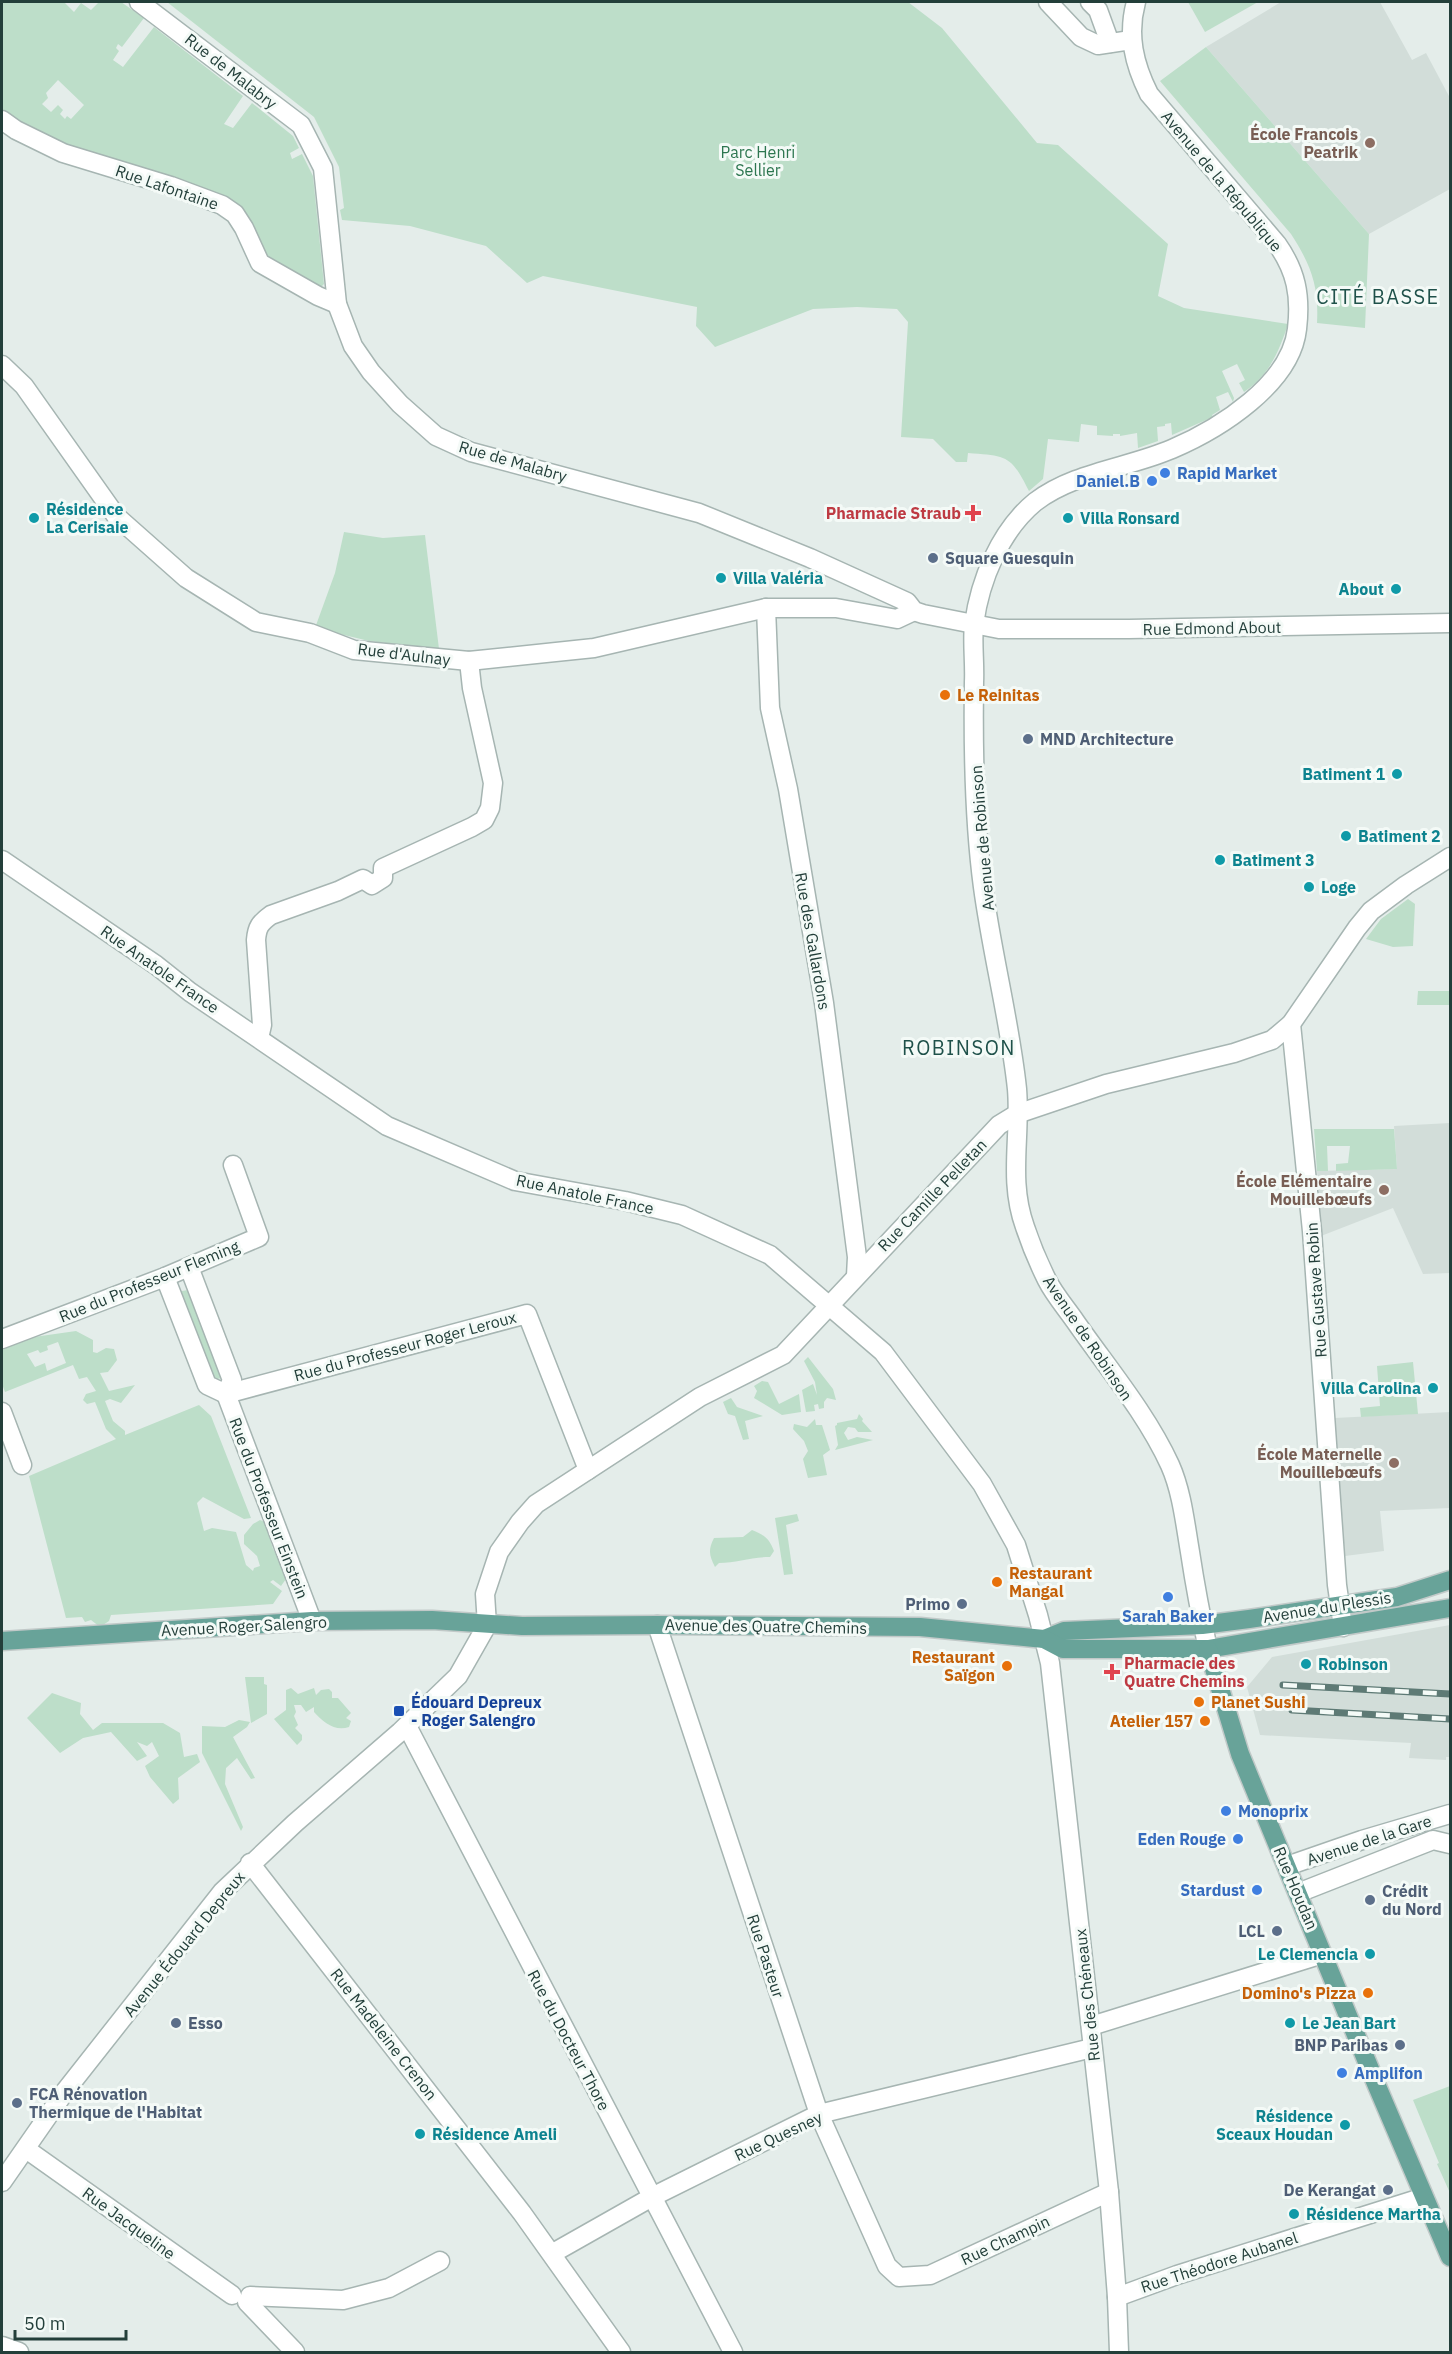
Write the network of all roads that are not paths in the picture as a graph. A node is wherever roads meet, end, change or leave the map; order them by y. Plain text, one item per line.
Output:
1 (139, 2) edge
2 (1048, 2) edge
3 (1090, 2) edge
4 (1136, 2) edge
5 (1131, 40) junction
6 (1110, 43) junction
7 (2, 120) edge
8 (337, 304) junction
9 (2, 365) edge
10 (766, 609) junction
11 (914, 611) junction
12 (1450, 623) edge
13 (974, 625) junction
14 (469, 661) junction
15 (1450, 857) edge
16 (2, 860) edge
17 (1292, 1024) junction
18 (259, 1038) junction
19 (1017, 1114) junction
20 (233, 1165) dead end
21 (189, 1267) junction
22 (856, 1276) junction
23 (165, 1277) junction
24 (830, 1305) junction
25 (2, 1340) edge
26 (226, 1394) junction
27 (2, 1412) edge
28 (22, 1464) dead end
29 (588, 1470) junction
30 (1450, 1580) edge
31 (1340, 1605) junction
32 (1450, 1608) edge
33 (312, 1621) junction
34 (487, 1625) junction
35 (657, 1625) junction
36 (1202, 1625) junction
37 (1343, 1627) junction
38 (1044, 1639) junction
39 (2, 1641) edge
40 (1208, 1649) junction
41 (407, 1726) junction
42 (1450, 1814) edge
43 (1450, 1844) edge
44 (250, 1863) junction
45 (1287, 1866) junction
46 (1298, 1893) junction
47 (1323, 1954) junction
48 (1091, 2026) junction
49 (1092, 2048) junction
50 (819, 2114) junction
51 (26, 2149) junction
52 (2, 2182) edge
53 (1108, 2192) junction
54 (652, 2197) junction
55 (1424, 2198) junction
56 (553, 2253) junction
57 (1450, 2257) edge
58 (440, 2261) dead end
59 (899, 2277) joint
60 (1117, 2297) junction
61 (243, 2298) junction
62 (2, 2346) edge
63 (19, 2352) edge
64 (295, 2352) edge
65 (621, 2352) edge
66 (733, 2352) edge
67 (1119, 2352) edge

1 - 8 street, Rue de Malabry
2 - 6 street
3 - 6 street
4 - 5 street, Avenue de la République
5 - 6 street
5 - 13 street, Avenue de la République
7 - 8 street, Rue Lafontaine
8 - 11 street, Rue de Malabry
9 - 14 street, Rue d'Aulnay
10 - 11 street, Rue d'Aulnay
10 - 14 street, Rue d'Aulnay
10 - 22 street, Rue des Gallardons
11 - 13 street, Rue de Malabry
12 - 13 street, Rue Edmond About
13 - 19 street, Avenue de Robinson
14 - 18 street
15 - 17 street, Rue Camille Pelletan
16 - 18 street, Rue Anatole France
17 - 19 street, Rue Camille Pelletan
17 - 31 street, Rue Gustave Robin
18 - 24 street, Rue Anatole France
19 - 22 street, Rue Camille Pelletan
19 - 36 street, Avenue de Robinson
20 - 21 street, Rue du Professeur Fleming
21 - 23 street, Rue du Professeur Fleming
21 - 26 street, Rue du Professeur Einstein
22 - 24 street, Rue Camille Pelletan
23 - 25 street, Rue du Professeur Fleming
23 - 26 street
24 - 29 street, Rue Camille Pelletan
24 - 38 street, Rue Anatole France
26 - 29 street, Rue du Professeur Roger Leroux
26 - 33 street, Rue du Professeur Einstein
27 - 28 street
29 - 34 street, Rue Camille Pelletan
30 - 31 main road, Avenue du Plessis
31 - 36 main road, Avenue du Plessis
31 - 37 street, Rue Gustave Robin
32 - 37 main road, Avenue du Plessis
33 - 34 main road, Avenue Roger Salengro
33 - 39 main road, Avenue Roger Salengro
34 - 35 main road, Avenue des Quatre Chemins
34 - 41 street, Avenue Édouard Depreux
35 - 38 main road, Avenue des Quatre Chemins
35 - 50 street, Rue Pasteur
36 - 38 main road, Avenue des Quatre Chemins
36 - 40 street, Avenue de Robinson
37 - 40 main road, Avenue du Plessis
38 - 40 main road, Avenue des Quatre Chemins
38 - 48 street, Rue des Chéneaux
40 - 45 main road, Rue Houdan
41 - 44 street, Avenue Édouard Depreux
41 - 54 street, Rue du Docteur Thore
42 - 45 street, Avenue de la Gare
43 - 46 street, Avenue de la Gare
44 - 51 street, Avenue Édouard Depreux
44 - 56 street, Rue Madeleine Crenon
45 - 46 main road, Rue Houdan
46 - 47 main road, Rue Houdan
47 - 48 street
47 - 55 main road, Rue Houdan
48 - 49 street, Rue des Chéneaux
49 - 50 street, Rue Quesney
49 - 53 street, Rue des Chéneaux
50 - 54 street, Rue Quesney
50 - 59 street, Rue Pasteur
51 - 52 street, Avenue Édouard Depreux
51 - 61 street, Rue Jacqueline
53 - 59 street, Rue Champin
53 - 60 street, Rue des Chéneaux
54 - 56 street, Rue Quesney
54 - 66 street, Rue du Docteur Thore
55 - 57 main road, Rue Houdan
55 - 60 street, Rue Théodore Aubanel
56 - 65 street, Rue Madeleine Crenon
58 - 61 street
60 - 67 street, Rue des Chéneaux
61 - 64 street, Rue Jacqueline
62 - 63 street

